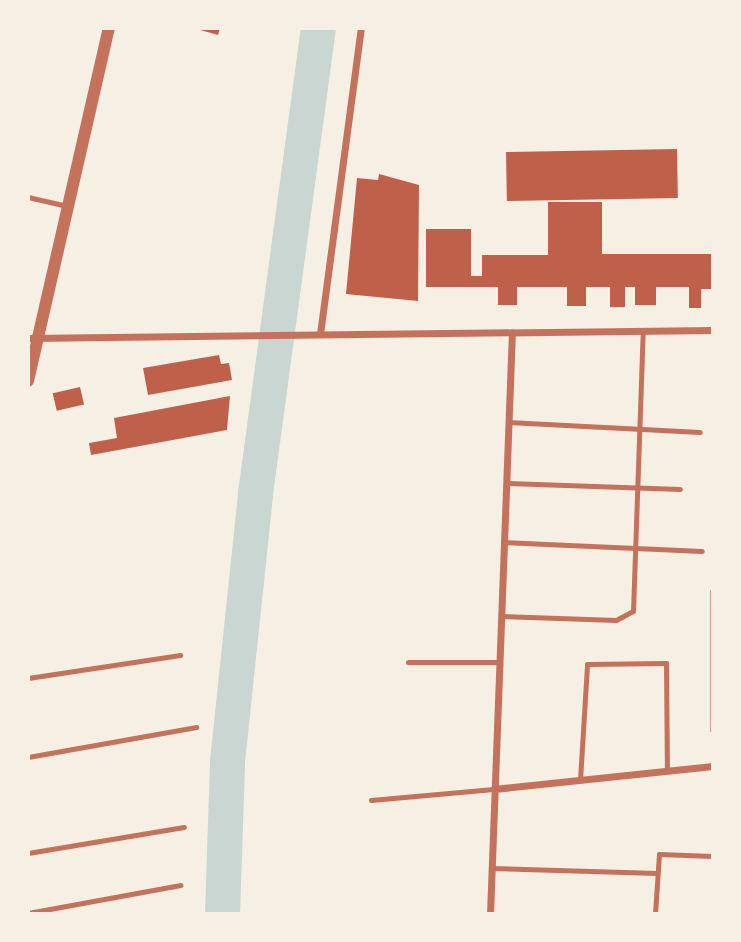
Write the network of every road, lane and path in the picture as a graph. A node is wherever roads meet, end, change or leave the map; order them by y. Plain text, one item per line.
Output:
1 (109, 28) edge
2 (361, 28) edge
3 (28, 197) edge
4 (66, 206) junction
5 (713, 330) edge
6 (643, 331) junction
7 (512, 332) junction
8 (319, 334) junction
9 (31, 337) edge
10 (28, 382) edge
11 (508, 422) junction
12 (640, 430) junction
13 (700, 432) dead end
14 (506, 483) junction
15 (638, 487) junction
16 (680, 489) dead end
17 (504, 542) junction
18 (636, 549) junction
19 (702, 551) dead end
20 (713, 591) edge
21 (501, 616) junction
22 (180, 655) dead end
23 (408, 662) dead end
24 (499, 663) junction
25 (28, 678) edge
26 (196, 727) dead end
27 (713, 732) edge
28 (28, 757) edge
29 (713, 766) edge
30 (667, 771) junction
31 (580, 780) junction
32 (494, 789) junction
33 (371, 800) dead end
34 (184, 827) dead end
35 (28, 853) edge
36 (713, 856) edge
37 (491, 869) junction
38 (657, 873) junction
39 (180, 885) dead end
40 (28, 913) edge
41 (490, 914) edge
42 (655, 914) edge

1 - 4 street
2 - 8 street
3 - 4 lane
4 - 9 street
5 - 6 street
6 - 7 street
6 - 12 lane
7 - 8 street
7 - 11 street
8 - 9 street
9 - 10 street
11 - 12 lane
11 - 14 street
12 - 13 lane
12 - 15 lane
14 - 15 lane
14 - 17 street
15 - 16 lane
15 - 18 lane
17 - 18 lane
17 - 21 street
18 - 19 lane
18 - 21 lane
20 - 27 path
21 - 24 street
22 - 25 lane
23 - 24 lane
24 - 32 street
26 - 28 lane
29 - 30 street
30 - 31 street
30 - 31 lane
31 - 32 street
32 - 33 lane
32 - 37 street
34 - 35 lane
36 - 38 lane
37 - 38 lane
37 - 41 street
38 - 42 lane
39 - 40 lane

